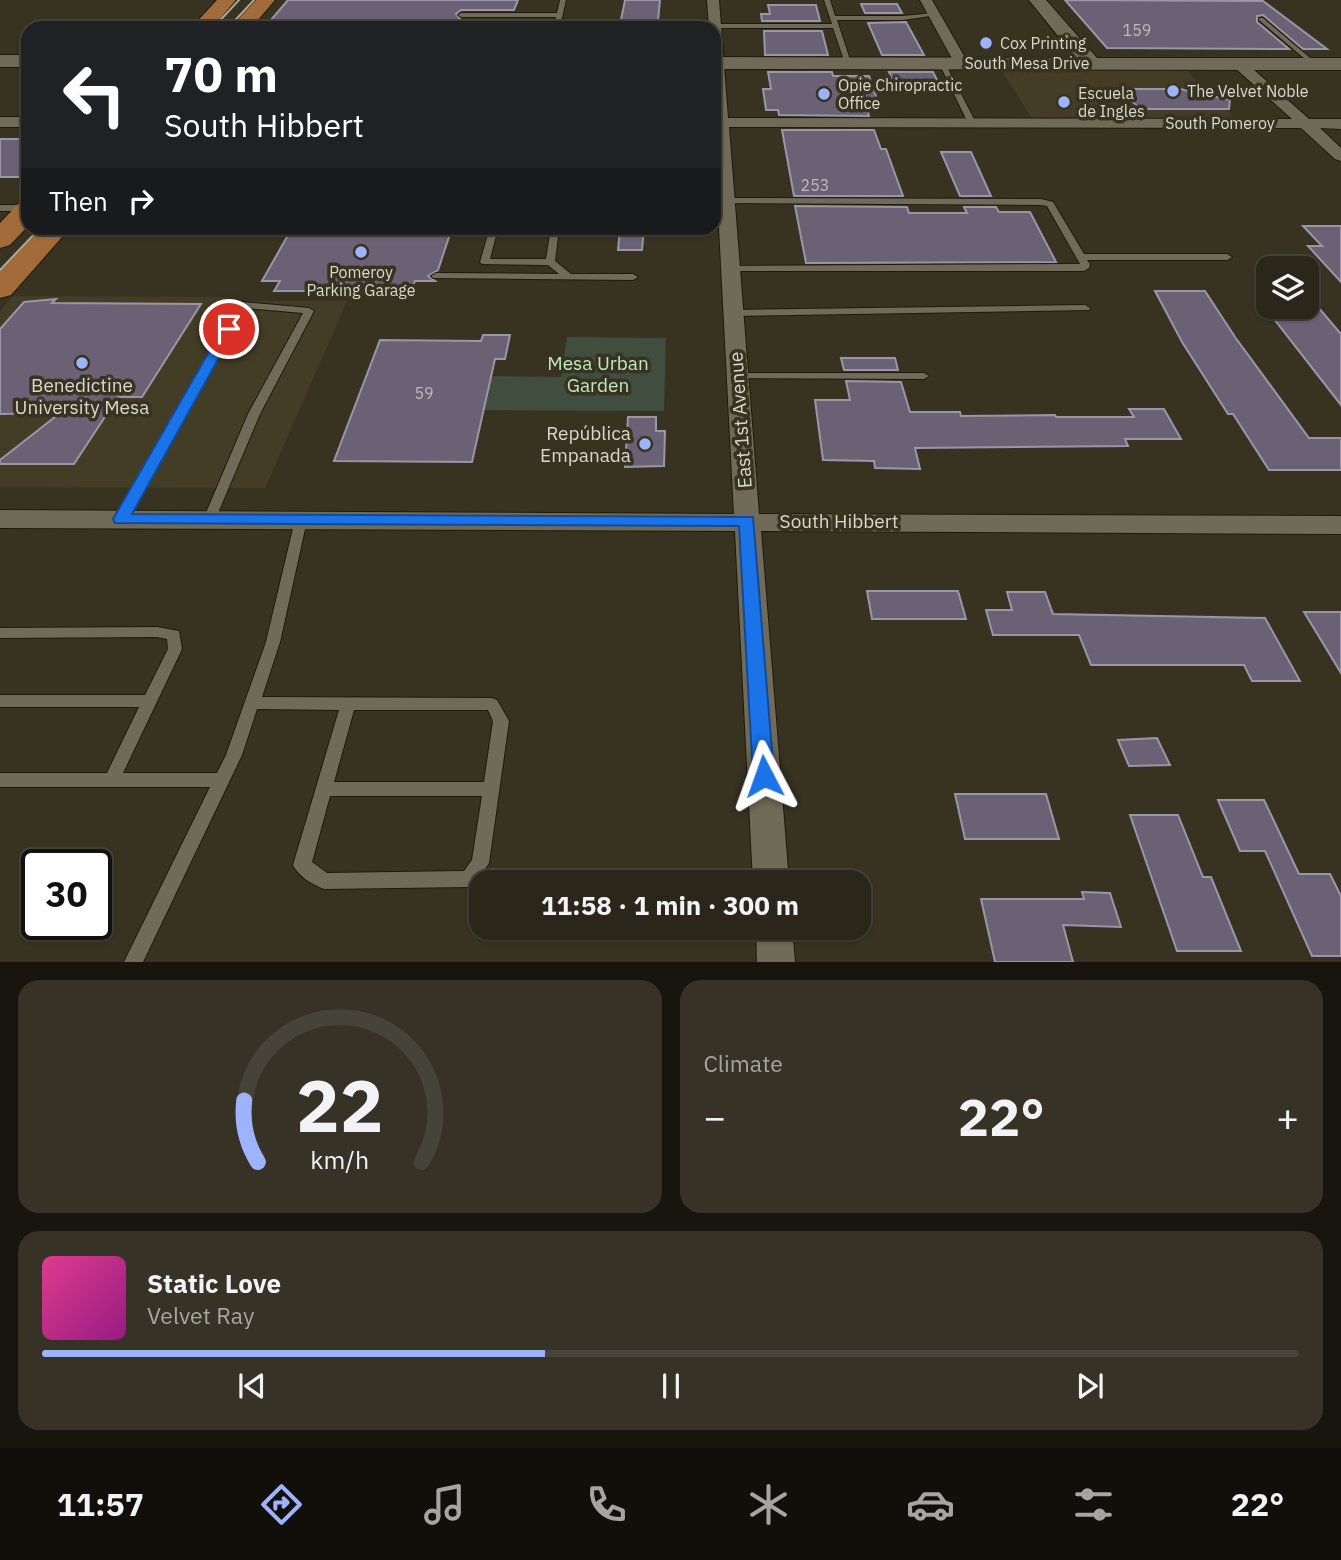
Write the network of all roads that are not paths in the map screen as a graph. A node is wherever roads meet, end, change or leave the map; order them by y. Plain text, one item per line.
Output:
1 (227, 0) edge
2 (266, 0) edge
3 (563, 0) edge
4 (713, 0) edge
5 (827, 0) edge
6 (926, 0) edge
7 (1037, 0) edge
8 (461, 15) dead end
9 (560, 15) junction
10 (934, 15) junction
11 (833, 18) junction
12 (1261, 19) dead end
13 (208, 21) edge
14 (246, 21) edge
15 (558, 21) edge
16 (715, 21) edge
17 (721, 26) edge
18 (835, 26) junction
19 (0, 61) edge
20 (21, 61) edge
21 (721, 63) edge
22 (848, 63) junction
23 (951, 63) junction
24 (1091, 63) junction
25 (1239, 64) junction
26 (1314, 64) junction
27 (1341, 64) edge
28 (0, 122) edge
29 (21, 122) edge
30 (972, 123) junction
31 (1305, 123) junction
32 (1341, 124) edge
33 (721, 130) edge
34 (1341, 156) edge
35 (721, 160) edge
36 (725, 201) junction
37 (0, 208) edge
38 (21, 209) edge
39 (21, 216) edge
40 (50, 235) edge
41 (492, 235) edge
42 (554, 235) edge
43 (0, 239) edge
44 (1082, 257) junction
45 (1227, 257) dead end
46 (550, 262) junction
47 (730, 268) junction
48 (436, 276) dead end
49 (568, 276) junction
50 (632, 277) dead end
51 (0, 289) edge
52 (1085, 308) dead end
53 (732, 313) junction
54 (737, 376) junction
55 (924, 376) dead end
56 (0, 519) edge
57 (121, 519) junction
58 (209, 520) junction
59 (301, 520) junction
60 (747, 521) junction
61 (1341, 525) edge
62 (0, 633) edge
63 (0, 701) edge
64 (150, 701) junction
65 (252, 703) junction
66 (348, 704) junction
67 (0, 780) edge
68 (112, 780) junction
69 (222, 780) junction
70 (324, 789) junction
71 (491, 789) junction
72 (770, 870) edge
73 (775, 940) edge
74 (133, 961) edge
75 (776, 961) edge

1 - 13 main road
2 - 14 main road
3 - 9 lane
4 - 16 street, East 1st Avenue
5 - 11 lane
6 - 10 street
7 - 24 main road
8 - 9 lane
9 - 15 lane
10 - 11 lane
10 - 23 street
11 - 18 lane
12 - 26 lane
17 - 18 lane
18 - 22 lane
19 - 20 main road
21 - 22 main road, South Mesa Drive
22 - 23 main road, South Mesa Drive
23 - 24 main road, South Mesa Drive
23 - 30 lane
24 - 25 main road, South Mesa Drive
25 - 26 main road, South Mesa Drive
25 - 31 street
26 - 27 main road, South Mesa Drive
28 - 29 street
30 - 31 street, South Pomeroy
30 - 33 street, South Pomeroy
31 - 32 street, South Pomeroy
31 - 34 street
35 - 36 street, East 1st Avenue
36 - 44 lane
36 - 47 street, East 1st Avenue
37 - 38 lane
39 - 43 main road
40 - 51 main road
41 - 46 lane
42 - 46 lane
44 - 45 lane
44 - 47 lane
46 - 49 lane
47 - 53 street, East 1st Avenue
48 - 49 lane
49 - 50 lane
52 - 53 lane
53 - 54 street, East 1st Avenue
54 - 55 lane
54 - 60 street, East 1st Avenue
56 - 57 street, South Hibbert
57 - 58 street, South Hibbert
57 - 58 lane
58 - 59 street, South Hibbert
59 - 60 street, South Hibbert
59 - 65 lane
60 - 61 street, South Hibbert
60 - 72 street, East 1st Avenue
62 - 64 lane
63 - 64 lane
64 - 68 lane
65 - 66 lane
65 - 69 lane
66 - 70 lane
66 - 71 lane
67 - 68 lane
68 - 69 lane
69 - 74 lane
70 - 71 lane
70 - 71 lane
73 - 75 street

